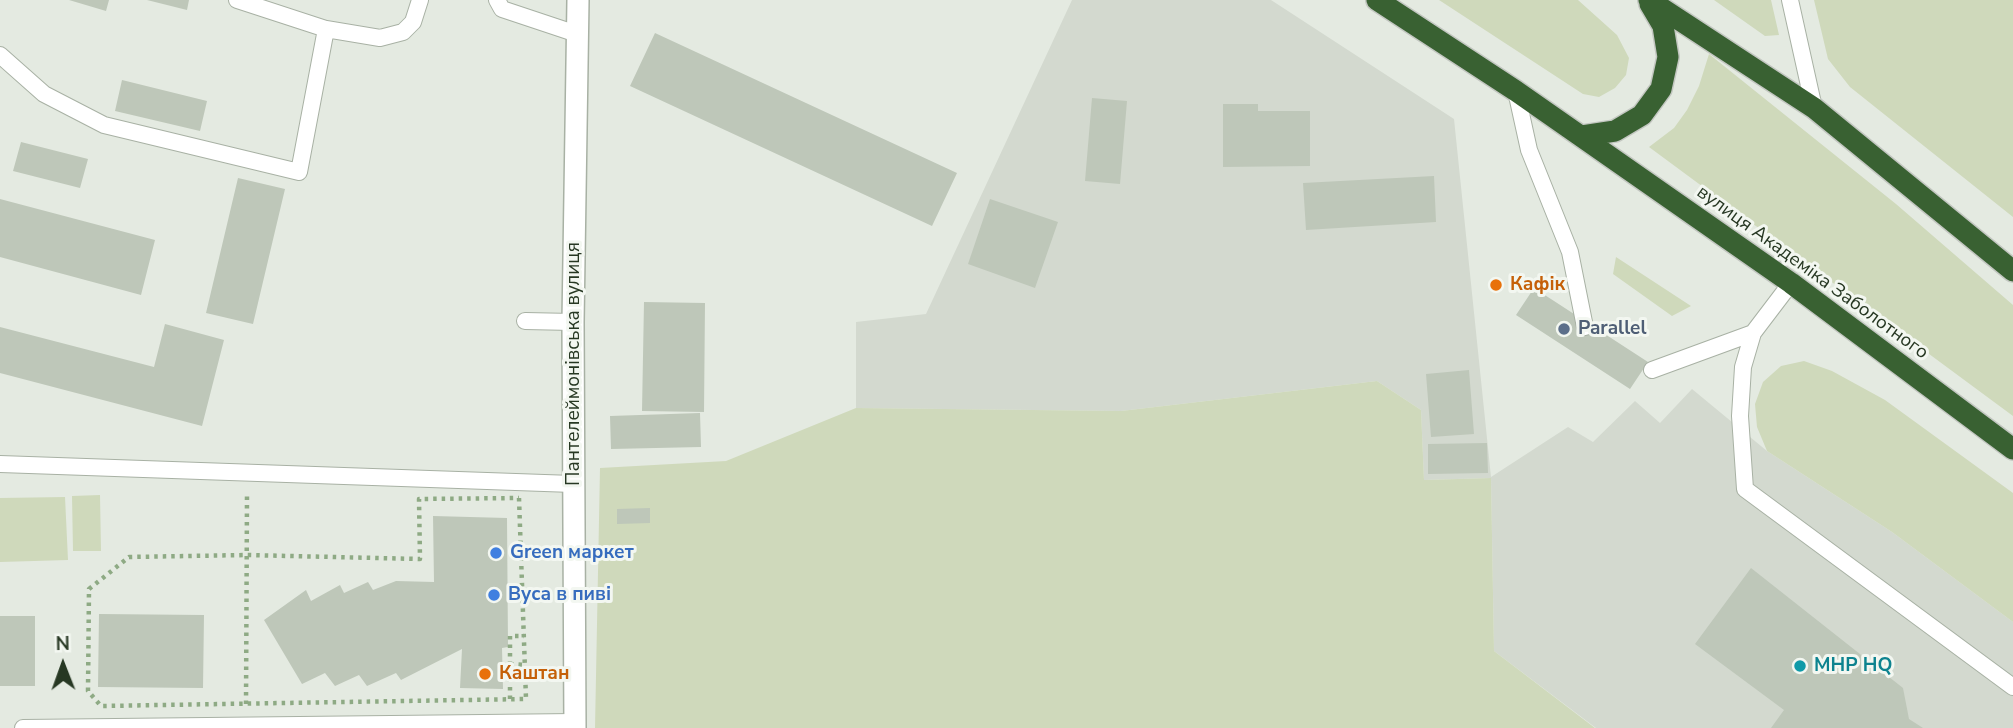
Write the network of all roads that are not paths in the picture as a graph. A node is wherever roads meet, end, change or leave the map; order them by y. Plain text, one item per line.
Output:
1 (237, 0) edge
2 (420, 0) edge
3 (497, 0) edge
4 (578, 0) edge
5 (1377, 0) edge
6 (1648, 0) edge
7 (1790, 0) edge
8 (326, 29) junction
9 (577, 34) junction
10 (0, 55) edge
11 (1516, 91) junction
12 (1814, 108) junction
13 (1582, 136) junction
14 (2013, 271) edge
15 (1791, 283) junction
16 (525, 321) dead end
17 (573, 323) junction
18 (1585, 327) dead end
19 (1754, 333) junction
20 (1652, 370) dead end
21 (2013, 449) edge
22 (0, 464) edge
23 (573, 484) junction
24 (2013, 687) edge
25 (575, 725) edge
26 (23, 728) edge
27 (77, 728) edge

1 - 8 lane
2 - 8 lane
3 - 9 lane
4 - 9 street, Пантелеймонівська вулиця
5 - 11 highway, вулиця Академіка Заболотного
6 - 12 highway
6 - 13 highway
7 - 12 lane
8 - 10 lane
9 - 17 street, Пантелеймонівська вулиця
11 - 13 highway, вулиця Академіка Заболотного
11 - 18 lane
12 - 14 highway
13 - 15 highway, вулиця Академіка Заболотного
15 - 19 lane
15 - 21 highway, вулиця Академіка Заболотного
16 - 17 lane
17 - 23 street, Пантелеймонівська вулиця
19 - 20 lane
19 - 24 lane
22 - 23 lane
23 - 25 street, Пантелеймонівська вулиця
25 - 27 lane
26 - 27 lane

